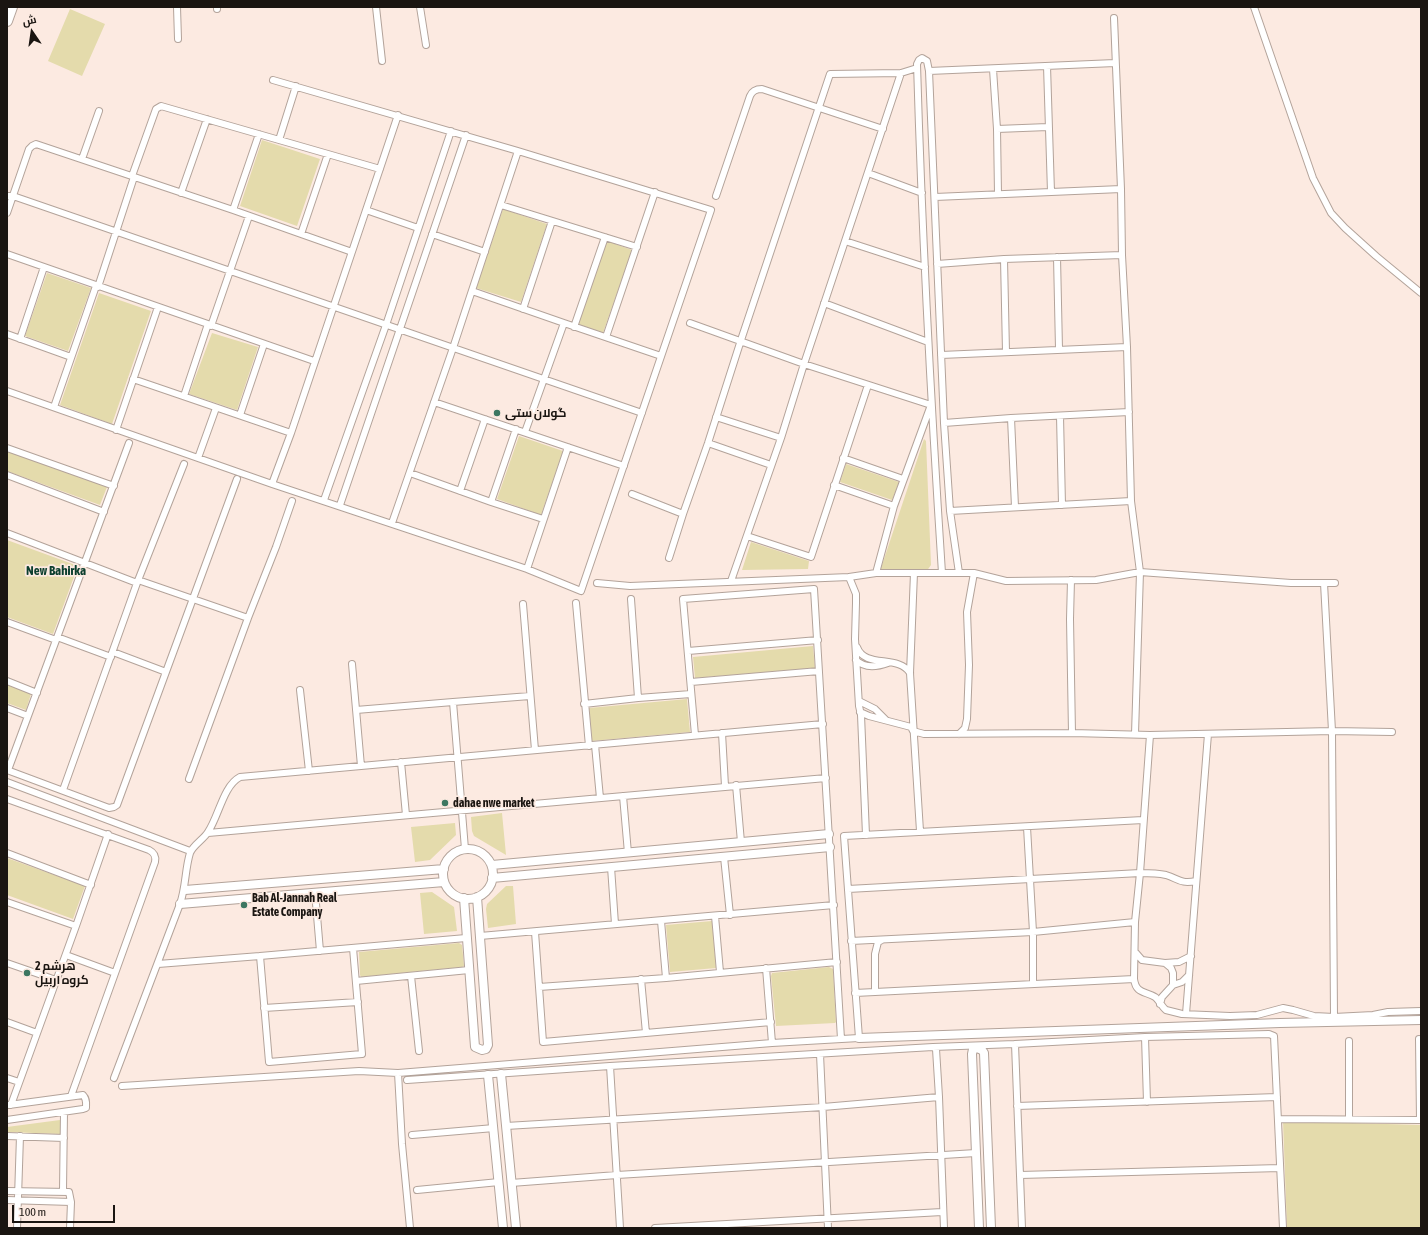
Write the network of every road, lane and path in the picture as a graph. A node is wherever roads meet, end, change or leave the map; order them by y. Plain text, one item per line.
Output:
1 (12, 7) edge
2 (177, 7) edge
3 (376, 7) edge
4 (420, 7) edge
5 (1254, 7) edge
6 (1114, 18) dead end
7 (7, 21) edge
8 (178, 39) dead end
9 (426, 45) dead end
10 (382, 60) dead end
11 (1116, 62) junction
12 (1047, 66) junction
13 (917, 68) junction
14 (993, 69) junction
15 (929, 71) junction
16 (902, 73) junction
17 (273, 80) dead end
18 (296, 86) junction
19 (818, 108) junction
20 (99, 111) dead end
21 (398, 115) junction
22 (207, 119) junction
23 (1048, 127) junction
24 (883, 129) junction
25 (997, 129) junction
26 (451, 131) junction
27 (259, 134) junction
28 (466, 136) junction
29 (279, 140) junction
30 (518, 151) junction
31 (328, 154) junction
32 (82, 159) junction
33 (380, 169) junction
34 (868, 173) junction
35 (133, 176) junction
36 (1121, 189) junction
37 (7, 192) edge
38 (655, 192) junction
39 (1051, 192) junction
40 (181, 193) junction
41 (922, 193) junction
42 (998, 194) junction
43 (10, 196) edge
44 (716, 196) dead end
45 (935, 196) junction
46 (501, 205) junction
47 (233, 210) junction
48 (366, 210) junction
49 (7, 213) edge
50 (249, 216) junction
51 (552, 221) junction
52 (418, 228) junction
53 (117, 231) junction
54 (301, 234) junction
55 (432, 234) junction
56 (605, 237) junction
57 (846, 241) junction
58 (637, 247) junction
59 (352, 252) junction
60 (485, 252) junction
61 (7, 254) edge
62 (1122, 255) junction
63 (1057, 257) junction
64 (1004, 259) junction
65 (937, 264) junction
66 (44, 267) junction
67 (925, 267) junction
68 (230, 271) junction
69 (97, 287) junction
70 (472, 291) junction
71 (1421, 293) edge
72 (926, 298) junction
73 (939, 298) junction
74 (824, 303) junction
75 (158, 307) junction
76 (334, 307) junction
77 (523, 309) junction
78 (564, 323) junction
79 (690, 323) dead end
80 (210, 325) junction
81 (386, 325) junction
82 (574, 327) junction
83 (400, 330) junction
84 (7, 334) edge
85 (606, 337) junction
86 (20, 339) junction
87 (741, 340) junction
88 (928, 342) junction
89 (264, 344) junction
90 (1127, 347) junction
91 (453, 348) junction
92 (1059, 349) junction
93 (1006, 352) junction
94 (941, 355) junction
95 (661, 356) junction
96 (71, 357) junction
97 (314, 362) junction
98 (804, 364) junction
99 (133, 379) junction
100 (544, 380) junction
101 (868, 385) junction
102 (7, 392) edge
103 (184, 396) junction
104 (434, 402) junction
105 (931, 405) junction
106 (54, 407) junction
107 (216, 408) junction
108 (642, 412) junction
109 (1128, 412) junction
110 (240, 415) junction
111 (1060, 416) junction
112 (716, 417) junction
113 (1011, 418) junction
114 (485, 419) junction
115 (944, 422) junction
116 (516, 429) junction
117 (116, 430) junction
118 (291, 432) junction
119 (525, 432) junction
120 (781, 438) junction
121 (129, 443) dead end
122 (708, 443) junction
123 (568, 447) junction
124 (7, 448) edge
125 (198, 458) junction
126 (843, 458) junction
127 (184, 464) dead end
128 (771, 465) junction
129 (624, 466) junction
130 (410, 473) junction
131 (7, 475) edge
132 (237, 479) dead end
133 (903, 479) junction
134 (272, 484) junction
135 (834, 485) junction
136 (114, 486) junction
137 (460, 491) junction
138 (632, 494) dead end
139 (324, 500) junction
140 (292, 501) dead end
141 (1131, 501) junction
142 (491, 502) junction
143 (340, 505) junction
144 (1062, 505) junction
145 (894, 506) junction
146 (1015, 507) junction
147 (950, 511) junction
148 (104, 512) junction
149 (683, 514) junction
150 (544, 519) junction
151 (392, 523) junction
152 (7, 533) edge
153 (747, 536) junction
154 (669, 558) dead end
155 (85, 563) junction
156 (527, 569) junction
157 (1140, 572) junction
158 (876, 573) junction
159 (914, 573) junction
160 (942, 573) junction
161 (959, 573) junction
162 (974, 573) junction
163 (849, 577) junction
164 (1071, 580) junction
165 (731, 581) junction
166 (137, 582) junction
167 (597, 583) dead end
168 (1335, 583) dead end
169 (1324, 584) junction
170 (192, 599) junction
171 (631, 599) dead end
172 (576, 603) dead end
173 (523, 604) dead end
174 (248, 618) junction
175 (7, 622) edge
176 (57, 639) junction
177 (818, 640) junction
178 (855, 644) junction
179 (688, 651) junction
180 (112, 655) junction
181 (856, 660) junction
182 (888, 663) junction
183 (352, 664) dead end
184 (819, 671) junction
185 (166, 672) junction
186 (910, 673) junction
187 (7, 682) edge
188 (691, 682) junction
189 (300, 690) dead end
190 (37, 693) junction
191 (692, 694) junction
192 (530, 696) junction
193 (638, 698) junction
194 (859, 701) junction
195 (453, 702) junction
196 (584, 704) junction
197 (7, 708) edge
198 (356, 710) junction
199 (860, 712) junction
200 (28, 716) junction
201 (887, 721) junction
202 (823, 724) junction
203 (913, 731) junction
204 (1332, 731) junction
205 (1392, 732) dead end
206 (722, 733) junction
207 (1072, 733) junction
208 (959, 734) junction
209 (1135, 734) junction
210 (1208, 734) junction
211 (695, 735) junction
212 (1150, 735) junction
213 (592, 745) junction
214 (535, 750) junction
215 (458, 757) junction
216 (401, 762) junction
217 (361, 766) junction
218 (7, 770) edge
219 (309, 771) junction
220 (826, 778) junction
221 (189, 779) dead end
222 (7, 782) edge
223 (736, 785) junction
224 (725, 786) junction
225 (63, 790) junction
226 (623, 796) junction
227 (600, 798) junction
228 (7, 800) edge
229 (462, 810) junction
230 (406, 815) junction
231 (1143, 820) junction
232 (1027, 827) junction
233 (920, 831) junction
234 (208, 832) junction
235 (108, 834) junction
236 (829, 834) junction
237 (866, 835) junction
238 (741, 842) junction
239 (830, 847) junction
240 (465, 849) junction
241 (190, 851) junction
242 (7, 853) edge
243 (628, 853) junction
244 (724, 857) junction
245 (492, 865) junction
246 (612, 868) junction
247 (444, 869) junction
248 (1140, 873) junction
249 (492, 878) junction
250 (1030, 879) junction
251 (444, 882) junction
252 (1196, 882) junction
253 (91, 884) junction
254 (848, 889) junction
255 (185, 890) junction
256 (315, 892) junction
257 (477, 896) junction
258 (464, 898) junction
259 (7, 902) edge
260 (180, 904) junction
261 (834, 905) junction
262 (730, 915) junction
263 (715, 916) junction
264 (661, 921) junction
265 (1135, 922) junction
266 (615, 924) junction
267 (76, 926) junction
268 (535, 932) junction
269 (1033, 932) junction
270 (480, 936) junction
271 (466, 938) junction
272 (882, 940) junction
273 (851, 941) junction
274 (353, 948) junction
275 (320, 951) junction
276 (1134, 952) junction
277 (66, 955) junction
278 (260, 956) junction
279 (1191, 956) junction
280 (837, 962) junction
281 (7, 963) edge
282 (1165, 963) junction
283 (158, 964) junction
284 (766, 968) junction
285 (469, 970) junction
286 (720, 972) junction
287 (115, 973) junction
288 (1189, 975) junction
289 (412, 976) junction
290 (666, 978) junction
291 (1134, 979) junction
292 (56, 980) junction
293 (642, 980) junction
294 (356, 981) junction
295 (1033, 984) junction
296 (1173, 985) junction
297 (539, 987) junction
298 (875, 992) junction
299 (855, 993) junction
300 (358, 1002) junction
301 (1160, 1004) junction
302 (264, 1008) junction
303 (1421, 1011) edge
304 (1186, 1014) junction
305 (1334, 1017) junction
306 (1421, 1020) edge
307 (7, 1022) edge
308 (771, 1022) junction
309 (36, 1032) junction
310 (646, 1033) junction
311 (1145, 1037) junction
312 (858, 1038) junction
313 (841, 1039) junction
314 (1419, 1039) dead end
315 (1349, 1041) dead end
316 (772, 1043) junction
317 (1015, 1044) junction
318 (933, 1047) junction
319 (419, 1052) dead end
320 (820, 1054) junction
321 (610, 1066) junction
322 (398, 1073) junction
323 (501, 1074) junction
324 (488, 1075) junction
325 (7, 1078) edge
326 (114, 1078) dead end
327 (407, 1080) dead end
328 (19, 1082) junction
329 (122, 1086) dead end
330 (71, 1096) junction
331 (939, 1097) junction
332 (1277, 1097) junction
333 (1147, 1102) junction
334 (9, 1105) edge
335 (1017, 1106) junction
336 (823, 1107) junction
337 (64, 1112) junction
338 (1278, 1119) junction
339 (7, 1120) edge
340 (614, 1120) junction
341 (1349, 1120) junction
342 (1420, 1120) edge
343 (506, 1126) junction
344 (494, 1128) junction
345 (412, 1135) dead end
346 (7, 1136) edge
347 (20, 1136) junction
348 (64, 1138) junction
349 (976, 1153) junction
350 (941, 1156) junction
351 (825, 1163) junction
352 (1280, 1168) junction
353 (617, 1175) junction
354 (1020, 1176) junction
355 (499, 1182) junction
356 (512, 1183) junction
357 (417, 1190) dead end
358 (7, 1191) edge
359 (18, 1191) junction
360 (63, 1192) junction
361 (7, 1200) edge
362 (17, 1200) junction
363 (71, 1202) junction
364 (514, 1208) junction
365 (502, 1210) junction
366 (942, 1212) junction
367 (827, 1218) junction
368 (17, 1228) edge
369 (70, 1228) edge
370 (410, 1228) edge
371 (503, 1228) edge
372 (516, 1228) edge
373 (620, 1228) edge
374 (656, 1228) edge
375 (828, 1228) edge
376 (944, 1228) edge
377 (979, 1228) edge
378 (991, 1228) edge
379 (1022, 1228) edge
380 (1283, 1228) edge

1 - 7 main road
2 - 8 street
3 - 10 street
4 - 9 street
5 - 71 street
6 - 11 street
11 - 12 street
11 - 36 street
12 - 14 street
12 - 23 street
13 - 15 street
13 - 16 street
13 - 41 street
14 - 15 street
14 - 25 street
15 - 45 street
16 - 19 street
16 - 24 street
17 - 18 street
18 - 21 street
18 - 29 street
19 - 24 street
19 - 44 street
19 - 87 street
20 - 32 street
21 - 26 street
21 - 33 street
22 - 27 street
22 - 35 street
22 - 40 street
23 - 25 street
23 - 39 street
24 - 34 street
25 - 42 street
26 - 28 street
26 - 52 street
27 - 29 street
27 - 47 street
28 - 30 street
28 - 55 street
29 - 31 street
30 - 38 street
30 - 46 street
31 - 33 street
31 - 54 street
32 - 35 street
32 - 43 street
33 - 48 street
34 - 41 street
34 - 57 street
35 - 40 street
35 - 53 street
36 - 39 street
36 - 62 street
37 - 43 street
38 - 58 street
38 - 95 street
39 - 42 street
40 - 47 street
41 - 67 street
42 - 45 street
43 - 49 street
43 - 53 street
45 - 65 street
46 - 51 street
46 - 60 street
47 - 50 street
48 - 52 street
48 - 59 street
50 - 54 street
50 - 68 street
51 - 56 street
51 - 77 street
52 - 81 street
53 - 68 street
53 - 69 street
54 - 59 street
55 - 60 street
55 - 83 street
56 - 58 street
56 - 82 street
57 - 67 street
57 - 74 street
58 - 85 street
59 - 76 street
60 - 70 street
61 - 66 street
62 - 63 street
62 - 90 street
63 - 64 street
63 - 92 street
64 - 65 street
64 - 93 street
65 - 73 street
66 - 69 street
66 - 86 street
67 - 72 street
68 - 76 street
68 - 80 street
69 - 75 street
69 - 96 street
70 - 77 street
70 - 91 street
72 - 73 street
72 - 88 street
73 - 94 street
74 - 88 street
74 - 98 street
75 - 80 street
75 - 99 street
76 - 81 street
76 - 97 street
77 - 78 street
78 - 82 street
78 - 100 street
79 - 87 street
80 - 89 street
80 - 103 street
81 - 83 street
81 - 139 street
82 - 85 street
83 - 91 street
83 - 143 street
84 - 86 street
85 - 95 street
86 - 96 street
87 - 98 street
87 - 112 street
88 - 105 street
89 - 97 street
89 - 110 street
90 - 92 street
90 - 109 street
91 - 100 street
91 - 104 street
92 - 93 street
93 - 94 street
94 - 115 street
95 - 108 street
96 - 106 street
97 - 118 street
98 - 101 street
98 - 120 street
99 - 103 street
99 - 117 street
100 - 108 street
100 - 119 street
101 - 105 street
101 - 126 street
102 - 106 street
103 - 107 street
104 - 114 street
104 - 130 street
105 - 133 street
105 - 160 street
106 - 117 street
107 - 110 street
107 - 125 street
108 - 129 street
109 - 111 street
109 - 141 street
110 - 118 street
111 - 113 street
111 - 144 street
112 - 120 street
112 - 122 street
113 - 115 street
113 - 146 street
114 - 116 street
114 - 137 street
115 - 147 street
116 - 119 street
116 - 142 street
117 - 125 street
118 - 134 street
119 - 123 street
120 - 128 street
121 - 136 street
122 - 128 street
122 - 149 street
123 - 129 street
123 - 150 street
124 - 136 street
125 - 134 street
126 - 133 street
126 - 135 street
127 - 166 street
128 - 153 street
129 - 156 street
130 - 137 street
130 - 151 street
131 - 148 street
132 - 170 street
133 - 145 street
134 - 139 street
135 - 145 street
135 - 153 street
136 - 148 street
137 - 142 street
138 - 149 street
139 - 143 street
140 - 174 street
141 - 144 street
141 - 157 street
142 - 150 street
143 - 151 street
144 - 146 street
145 - 158 street
146 - 147 street
147 - 161 street
148 - 155 street
149 - 154 street
150 - 156 street
151 - 156 street
152 - 155 street
153 - 165 street
155 - 166 street
155 - 176 street
157 - 164 street
157 - 169 street
157 - 209 street
158 - 159 street
158 - 163 street
159 - 160 street
159 - 186 street
160 - 161 street
161 - 162 street
162 - 164 street
162 - 208 street
163 - 165 street
163 - 178 street
164 - 207 street
165 - 167 street
166 - 170 street
166 - 180 street
168 - 169 street
169 - 204 street
170 - 174 street
170 - 185 street
171 - 193 street
172 - 196 street
173 - 192 street
174 - 221 street
175 - 176 street
176 - 180 street
176 - 190 street
177 - 179 street
177 - 179 street
177 - 184 street
178 - 181 street
178 - 182 street
179 - 188 street
180 - 185 street
180 - 225 street
181 - 182 street
181 - 194 street
182 - 186 street
183 - 198 street
184 - 188 street
184 - 202 street
185 - 225 street
186 - 203 street
187 - 190 street
188 - 191 street
189 - 219 street
190 - 200 street
191 - 193 street
191 - 211 street
192 - 195 street
192 - 214 street
193 - 196 street
194 - 199 street
194 - 201 street
195 - 198 street
195 - 215 street
196 - 213 street
197 - 200 street
198 - 217 street
199 - 201 street
199 - 237 street
200 - 218 street
201 - 203 street
202 - 206 street
202 - 220 street
203 - 208 street
203 - 233 street
204 - 205 street
204 - 210 street
204 - 305 street
206 - 211 street
206 - 224 street
207 - 208 street
207 - 209 street
209 - 212 street
210 - 212 street
210 - 252 street
211 - 213 street
212 - 231 street
213 - 214 street
213 - 227 street
214 - 215 street
215 - 216 street
215 - 229 street
216 - 217 street
216 - 230 street
217 - 219 street
218 - 225 street
219 - 234 street
220 - 223 street
220 - 236 street
222 - 241 street
223 - 224 street
223 - 238 street
224 - 226 street
226 - 227 street
226 - 243 street
227 - 229 street
228 - 235 street
229 - 230 street
229 - 240 street
230 - 234 street
231 - 232 street
231 - 248 street
232 - 233 street
232 - 250 street
233 - 237 street
234 - 241 street
235 - 253 street
235 - 287 street
236 - 238 street
236 - 239 street
237 - 254 street
238 - 243 street
239 - 244 street
239 - 261 street
240 - 245 street
240 - 247 street
241 - 255 street
242 - 253 street
243 - 245 street
244 - 246 street
244 - 262 street
245 - 249 street
246 - 249 street
246 - 266 street
247 - 251 street
247 - 255 street
248 - 250 street
248 - 252 street
248 - 265 street
249 - 257 street
250 - 254 street
250 - 269 street
251 - 256 street
251 - 258 street
252 - 279 street
253 - 267 street
254 - 273 street
255 - 260 street
256 - 260 street
256 - 275 street
257 - 258 street
257 - 270 street
258 - 271 street
259 - 267 street
260 - 283 street
261 - 262 street
261 - 280 street
262 - 263 street
263 - 264 street
263 - 286 street
264 - 266 street
264 - 290 street
265 - 269 street
265 - 276 street
266 - 268 street
267 - 277 street
268 - 270 street
268 - 297 street
269 - 272 street
269 - 295 street
270 - 285 street
271 - 274 street
271 - 285 street
272 - 273 street
272 - 298 street
273 - 299 street
274 - 275 street
274 - 294 street
275 - 278 street
276 - 282 street
276 - 291 street
277 - 287 street
277 - 292 street
278 - 283 street
278 - 302 street
279 - 282 street
279 - 288 street
280 - 284 street
280 - 313 street
281 - 292 street
282 - 296 street
283 - 326 street
284 - 286 street
284 - 308 street
285 - 289 street
286 - 290 street
287 - 330 street
288 - 296 street
288 - 304 street
289 - 294 street
289 - 319 street
290 - 293 street
291 - 295 street
291 - 301 street
292 - 309 street
293 - 297 street
293 - 310 street
294 - 300 street
295 - 298 street
296 - 301 street
297 - 310 street
298 - 299 street
299 - 312 street
300 - 302 street
300 - 302 street
301 - 304 street
303 - 305 street
304 - 305 street
306 - 312 street
307 - 309 street
308 - 310 street
308 - 316 street
309 - 328 street
311 - 317 street
311 - 332 street
311 - 333 street
312 - 313 street
313 - 316 street
314 - 342 street
315 - 341 street
316 - 322 street
317 - 318 street
317 - 335 street
318 - 320 street
318 - 331 street
320 - 321 street
320 - 336 street
321 - 323 street
321 - 340 street
322 - 329 street
322 - 370 street
323 - 324 street
323 - 343 street
324 - 327 street
324 - 344 street
325 - 328 street
328 - 334 street
330 - 334 street
330 - 337 street
331 - 336 street
331 - 350 street
332 - 333 street
332 - 338 street
333 - 335 street
335 - 354 street
336 - 340 street
336 - 351 street
337 - 339 street
337 - 348 street
338 - 341 street
338 - 352 street
340 - 343 street
340 - 353 street
341 - 342 street
343 - 356 street
344 - 345 street
344 - 355 street
346 - 347 street
347 - 348 street
347 - 359 street
348 - 360 street
349 - 350 street
349 - 377 street
349 - 378 street
350 - 351 street
350 - 366 street
351 - 353 street
351 - 367 street
352 - 354 street
352 - 380 street
353 - 356 street
353 - 373 street
354 - 379 street
355 - 357 street
355 - 365 street
356 - 364 street
358 - 359 street
359 - 360 street
359 - 362 street
360 - 363 street
361 - 362 street
362 - 363 street
362 - 368 street
363 - 369 street
364 - 365 street
364 - 372 street
365 - 371 street
366 - 367 street
366 - 376 street
367 - 374 street
367 - 375 street

